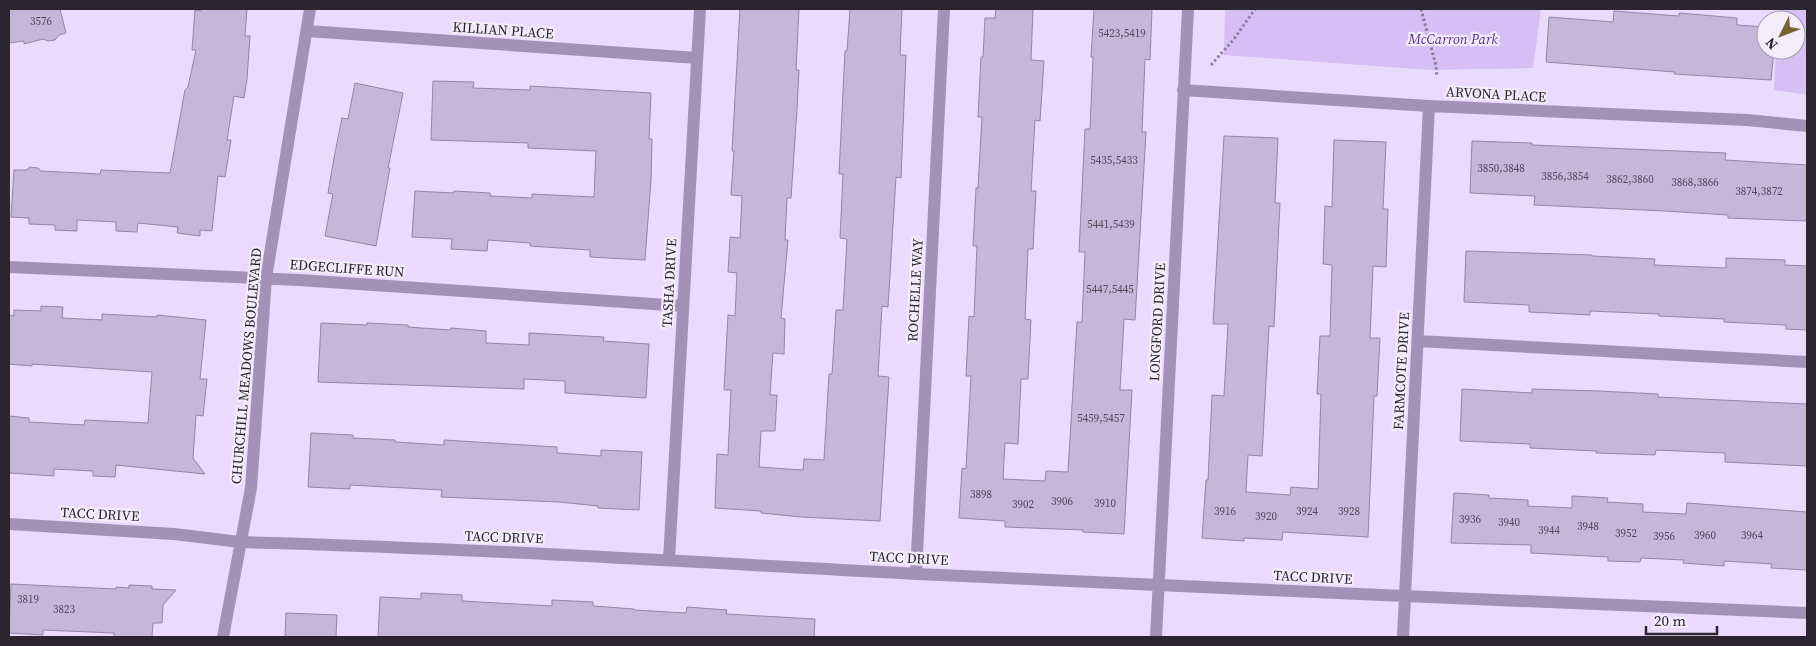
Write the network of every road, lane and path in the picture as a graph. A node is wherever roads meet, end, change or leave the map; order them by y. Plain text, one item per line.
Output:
1 (310, 9) edge
2 (700, 9) edge
3 (944, 9) edge
4 (1188, 9) edge
5 (1255, 9) edge
6 (1421, 9) edge
7 (306, 31) junction
8 (697, 58) junction
9 (1211, 65) dead end
10 (1437, 77) dead end
11 (1184, 90) junction
12 (1429, 106) junction
13 (1807, 126) edge
14 (9, 267) edge
15 (266, 278) junction
16 (683, 306) junction
17 (1418, 341) junction
18 (1807, 362) edge
19 (9, 524) edge
20 (240, 542) junction
21 (669, 560) junction
22 (916, 574) junction
23 (1159, 585) junction
24 (1405, 597) junction
25 (1807, 613) edge
26 (223, 637) edge
27 (1156, 637) edge
28 (1403, 637) edge

1 - 7 street, CHURCHILL MEADOWS BOULEVARD
2 - 8 street, TASHA DRIVE
3 - 22 street, ROCHELLE WAY
4 - 11 street, LONGFORD DRIVE
5 - 9 path
6 - 10 path
7 - 8 street, KILLIAN PLACE
7 - 15 street, CHURCHILL MEADOWS BOULEVARD
8 - 16 street, TASHA DRIVE
11 - 12 street, ARVONA PLACE
11 - 23 street, LONGFORD DRIVE
12 - 13 street, ARVONA PLACE
12 - 17 street, FARMCOTE DRIVE
14 - 15 street, EDGECLIFFE RUN
15 - 16 street, EDGECLIFFE RUN
15 - 20 street, CHURCHILL MEADOWS BOULEVARD
16 - 21 street, TASHA DRIVE
17 - 18 street
17 - 24 street, FARMCOTE DRIVE
19 - 20 street, TACC DRIVE
20 - 21 street, TACC DRIVE
20 - 26 street, CHURCHILL MEADOWS BOULEVARD
21 - 22 street, TACC DRIVE
22 - 23 street, TACC DRIVE
23 - 24 street, TACC DRIVE
23 - 27 street, LONGFORD DRIVE
24 - 25 street, TACC DRIVE
24 - 28 street, FARMCOTE DRIVE

